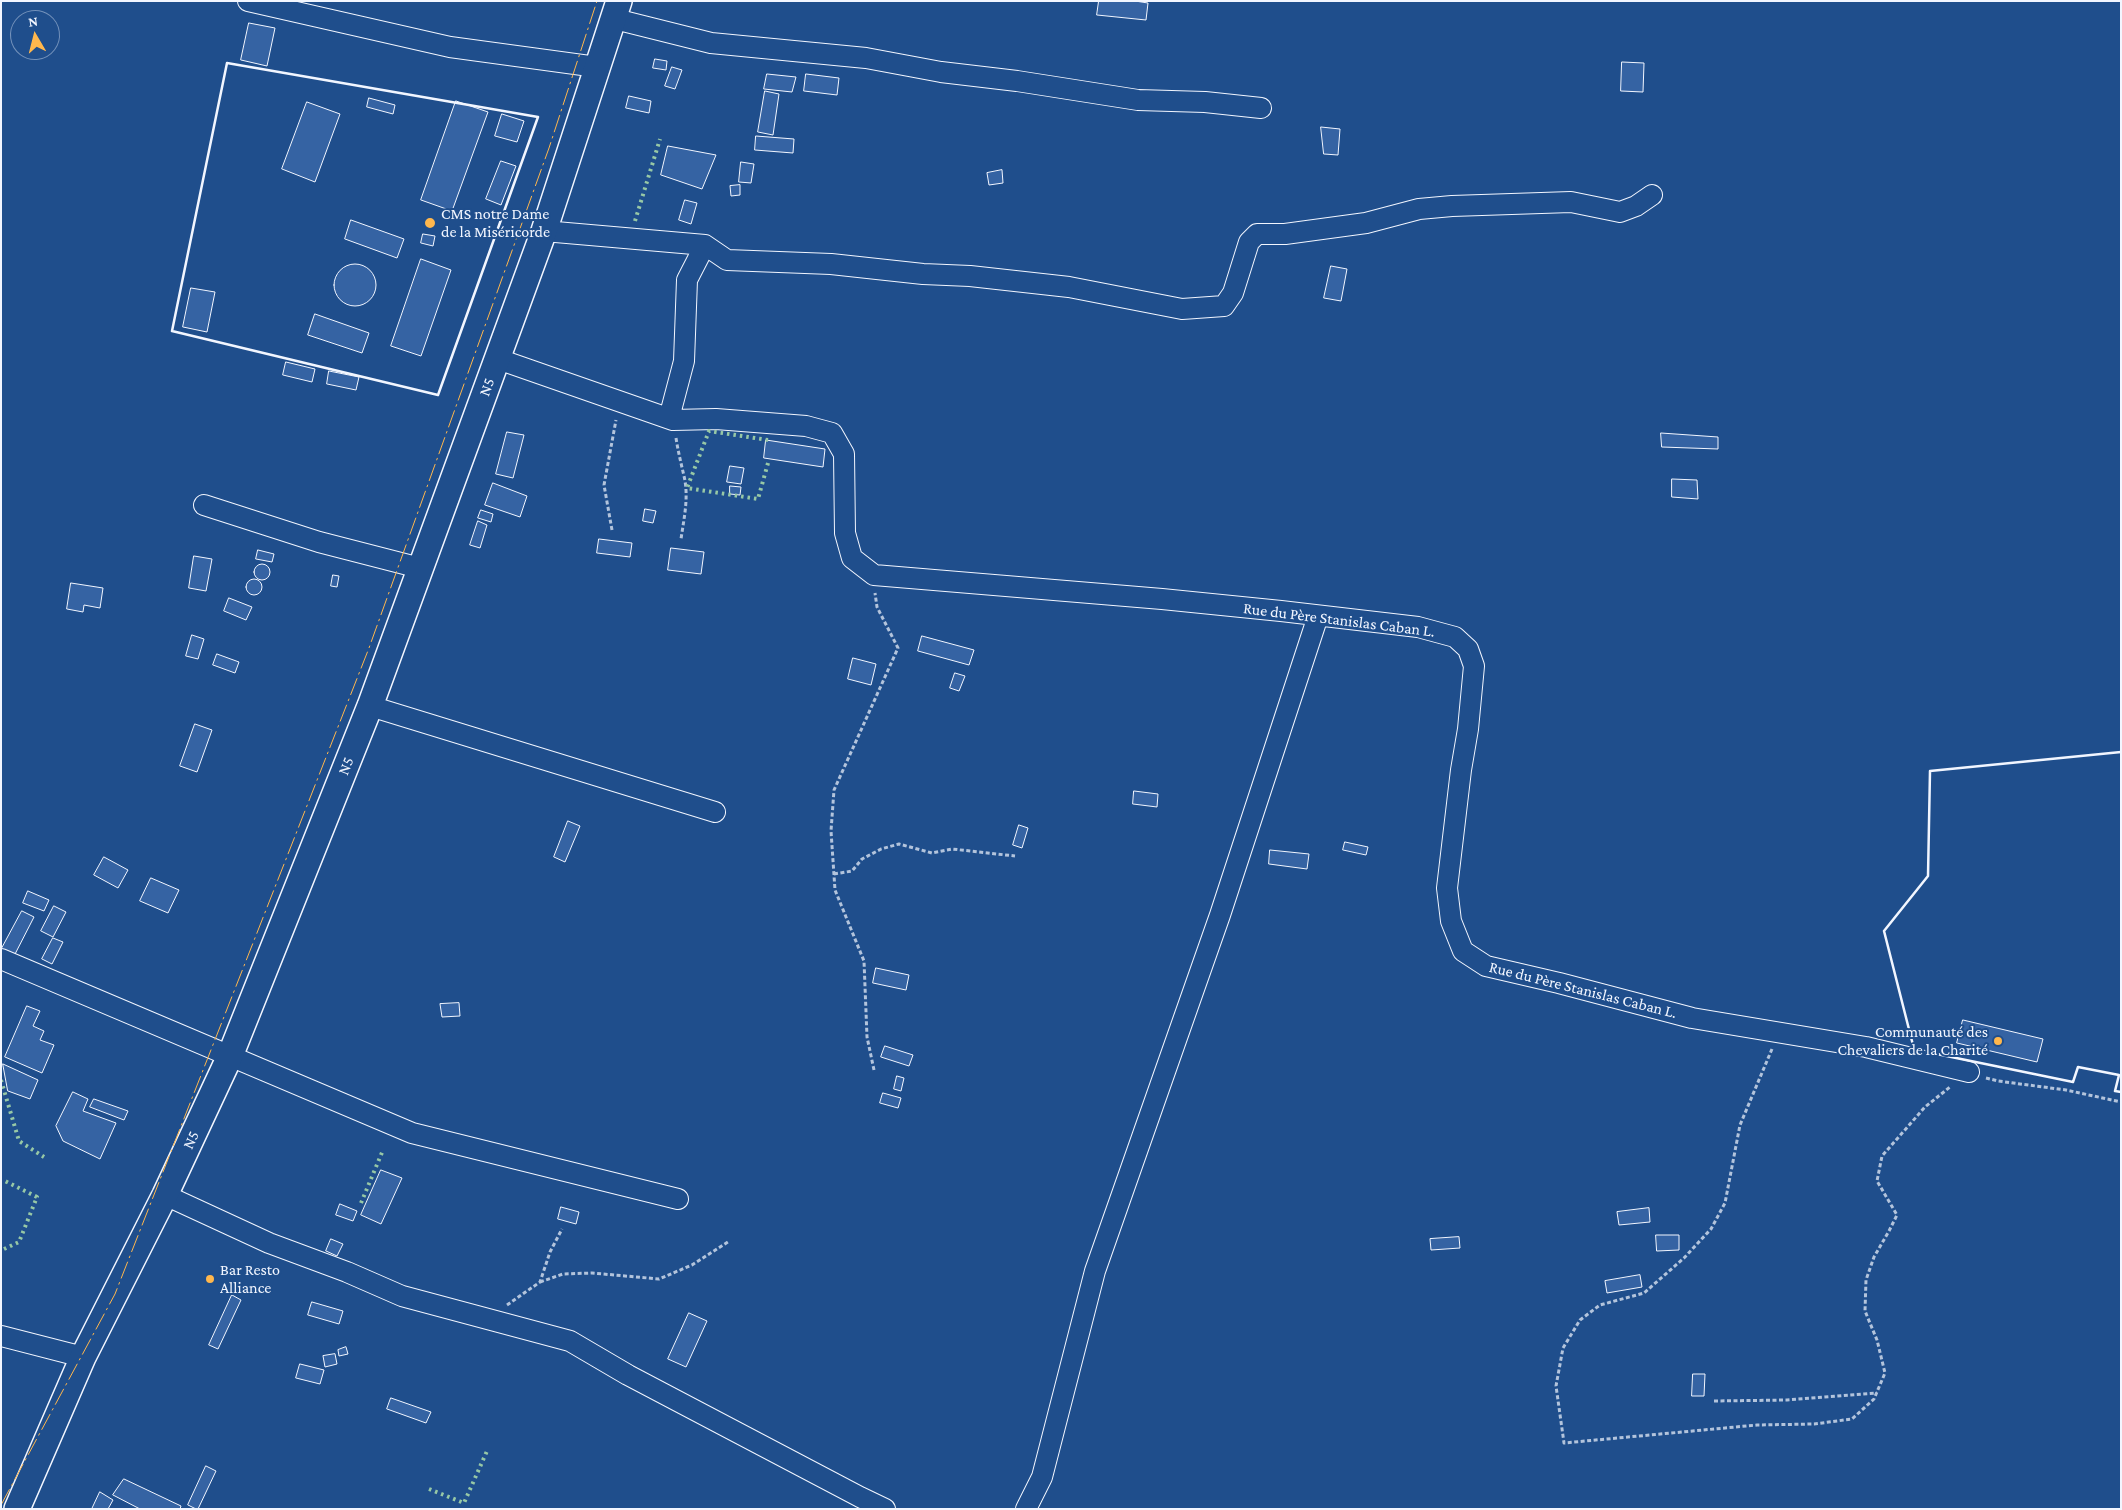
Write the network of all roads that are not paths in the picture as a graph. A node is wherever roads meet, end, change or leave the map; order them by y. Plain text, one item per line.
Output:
1 (248, 1) edge
2 (617, 10) edge
3 (598, 67) junction
4 (1261, 108) dead end
5 (1652, 195) dead end
6 (544, 231) junction
7 (705, 245) junction
8 (498, 359) junction
9 (671, 419) junction
10 (204, 505) dead end
11 (420, 568) junction
12 (1318, 616) junction
13 (370, 706) junction
14 (715, 812) dead end
15 (1, 959) edge
16 (230, 1056) junction
17 (1968, 1072) road end
18 (165, 1195) junction
19 (678, 1199) dead end
20 (1, 1336) edge
21 (83, 1358) junction
22 (17, 1509) edge
23 (885, 1509) edge
24 (1026, 1509) edge

1 - 3 street
2 - 3 main road, N5 / N5
2 - 4 street
3 - 6 main road, N5 / N5
5 - 7 street
6 - 7 street
6 - 8 main road, N5 / N5
7 - 9 street
8 - 9 street
8 - 11 main road, N5 / N5
9 - 12 street, Rue du Père Stanislas Caban L.
10 - 11 street
11 - 13 main road, N5 / N5
12 - 17 street, Rue du Père Stanislas Caban L.
12 - 24 street
13 - 14 street
13 - 16 main road, N5 / N5
15 - 16 street
16 - 18 main road, N5 / N5
16 - 19 street
18 - 21 main road, N5 / N5
18 - 23 street
20 - 21 street
21 - 22 main road, N5 / N5

